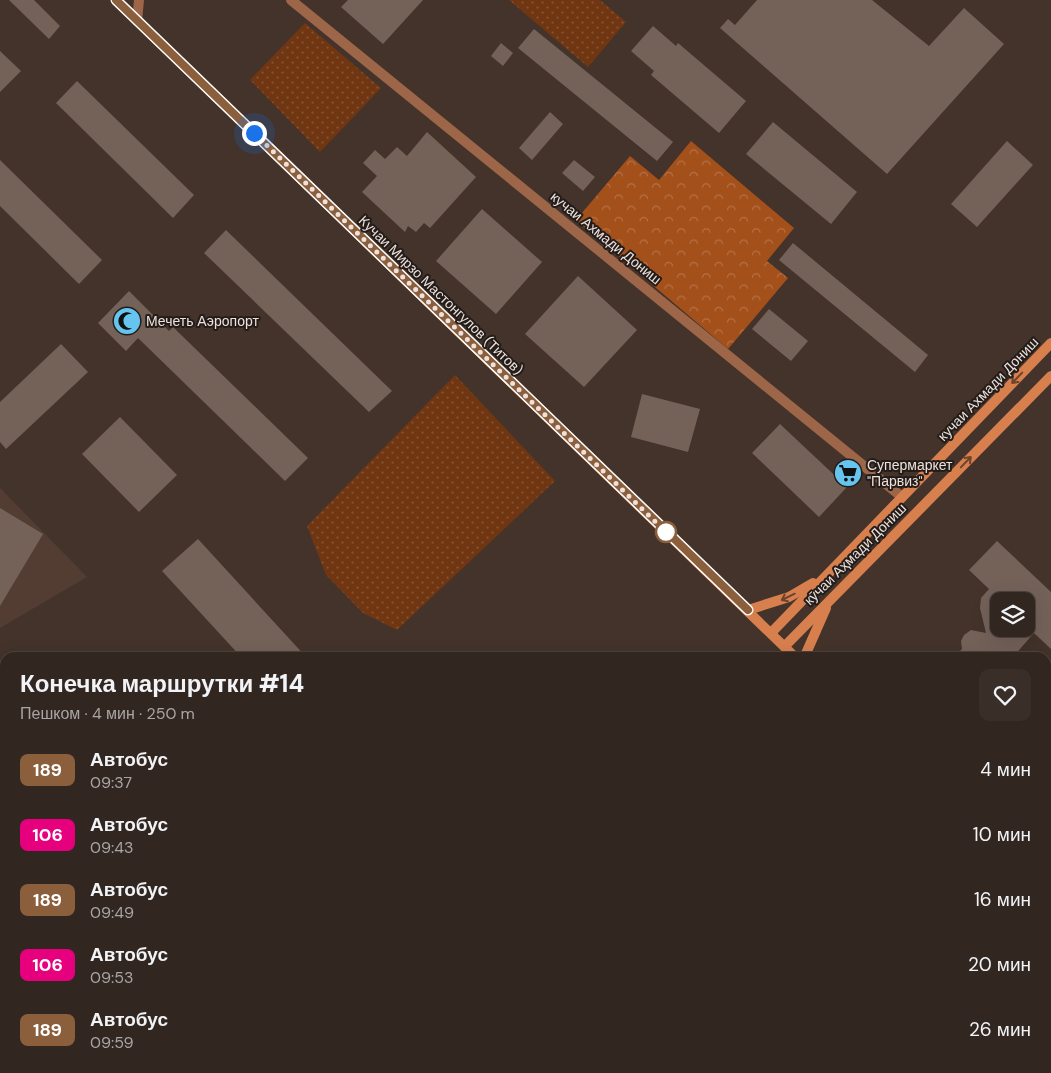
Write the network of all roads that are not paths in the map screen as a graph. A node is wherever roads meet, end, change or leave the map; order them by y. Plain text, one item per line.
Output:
1 (116, 0) edge
2 (140, 0) edge
3 (291, 0) edge
4 (137, 21) junction
5 (1051, 343) edge
6 (1051, 376) edge
7 (902, 497) junction
8 (824, 576) junction
9 (837, 591) junction
10 (748, 610) junction
11 (771, 633) junction
12 (784, 646) junction
13 (790, 652) edge
14 (807, 652) edge

1 - 4 street, Кучаи Мирзо Мастонгулов (Титов)
2 - 4 street
3 - 7 street, кучаи Ахмади Дониш
4 - 10 street, Кучаи Мирзо Мастонгулов (Титов)
5 -> 7 street, кучаи Ахмади Дониш
9 -> 6 street, кӯчаи Аҳмади Дониш
7 - 8 street, кучаи Ахмади Дониш
8 -> 10 street
8 - 11 street, кучаи Ахмади Дониш
9 - 12 street, кӯчаи Аҳмади Дониш
9 - 14 street
10 - 11 street, Кучаи Мирзо Мастонгулов (Титов)
11 - 12 street, Кучаи Мирзо Мастонгулов (Титов)
12 - 13 street, Кучаи Мирзо Мастонгулов (Титов)

